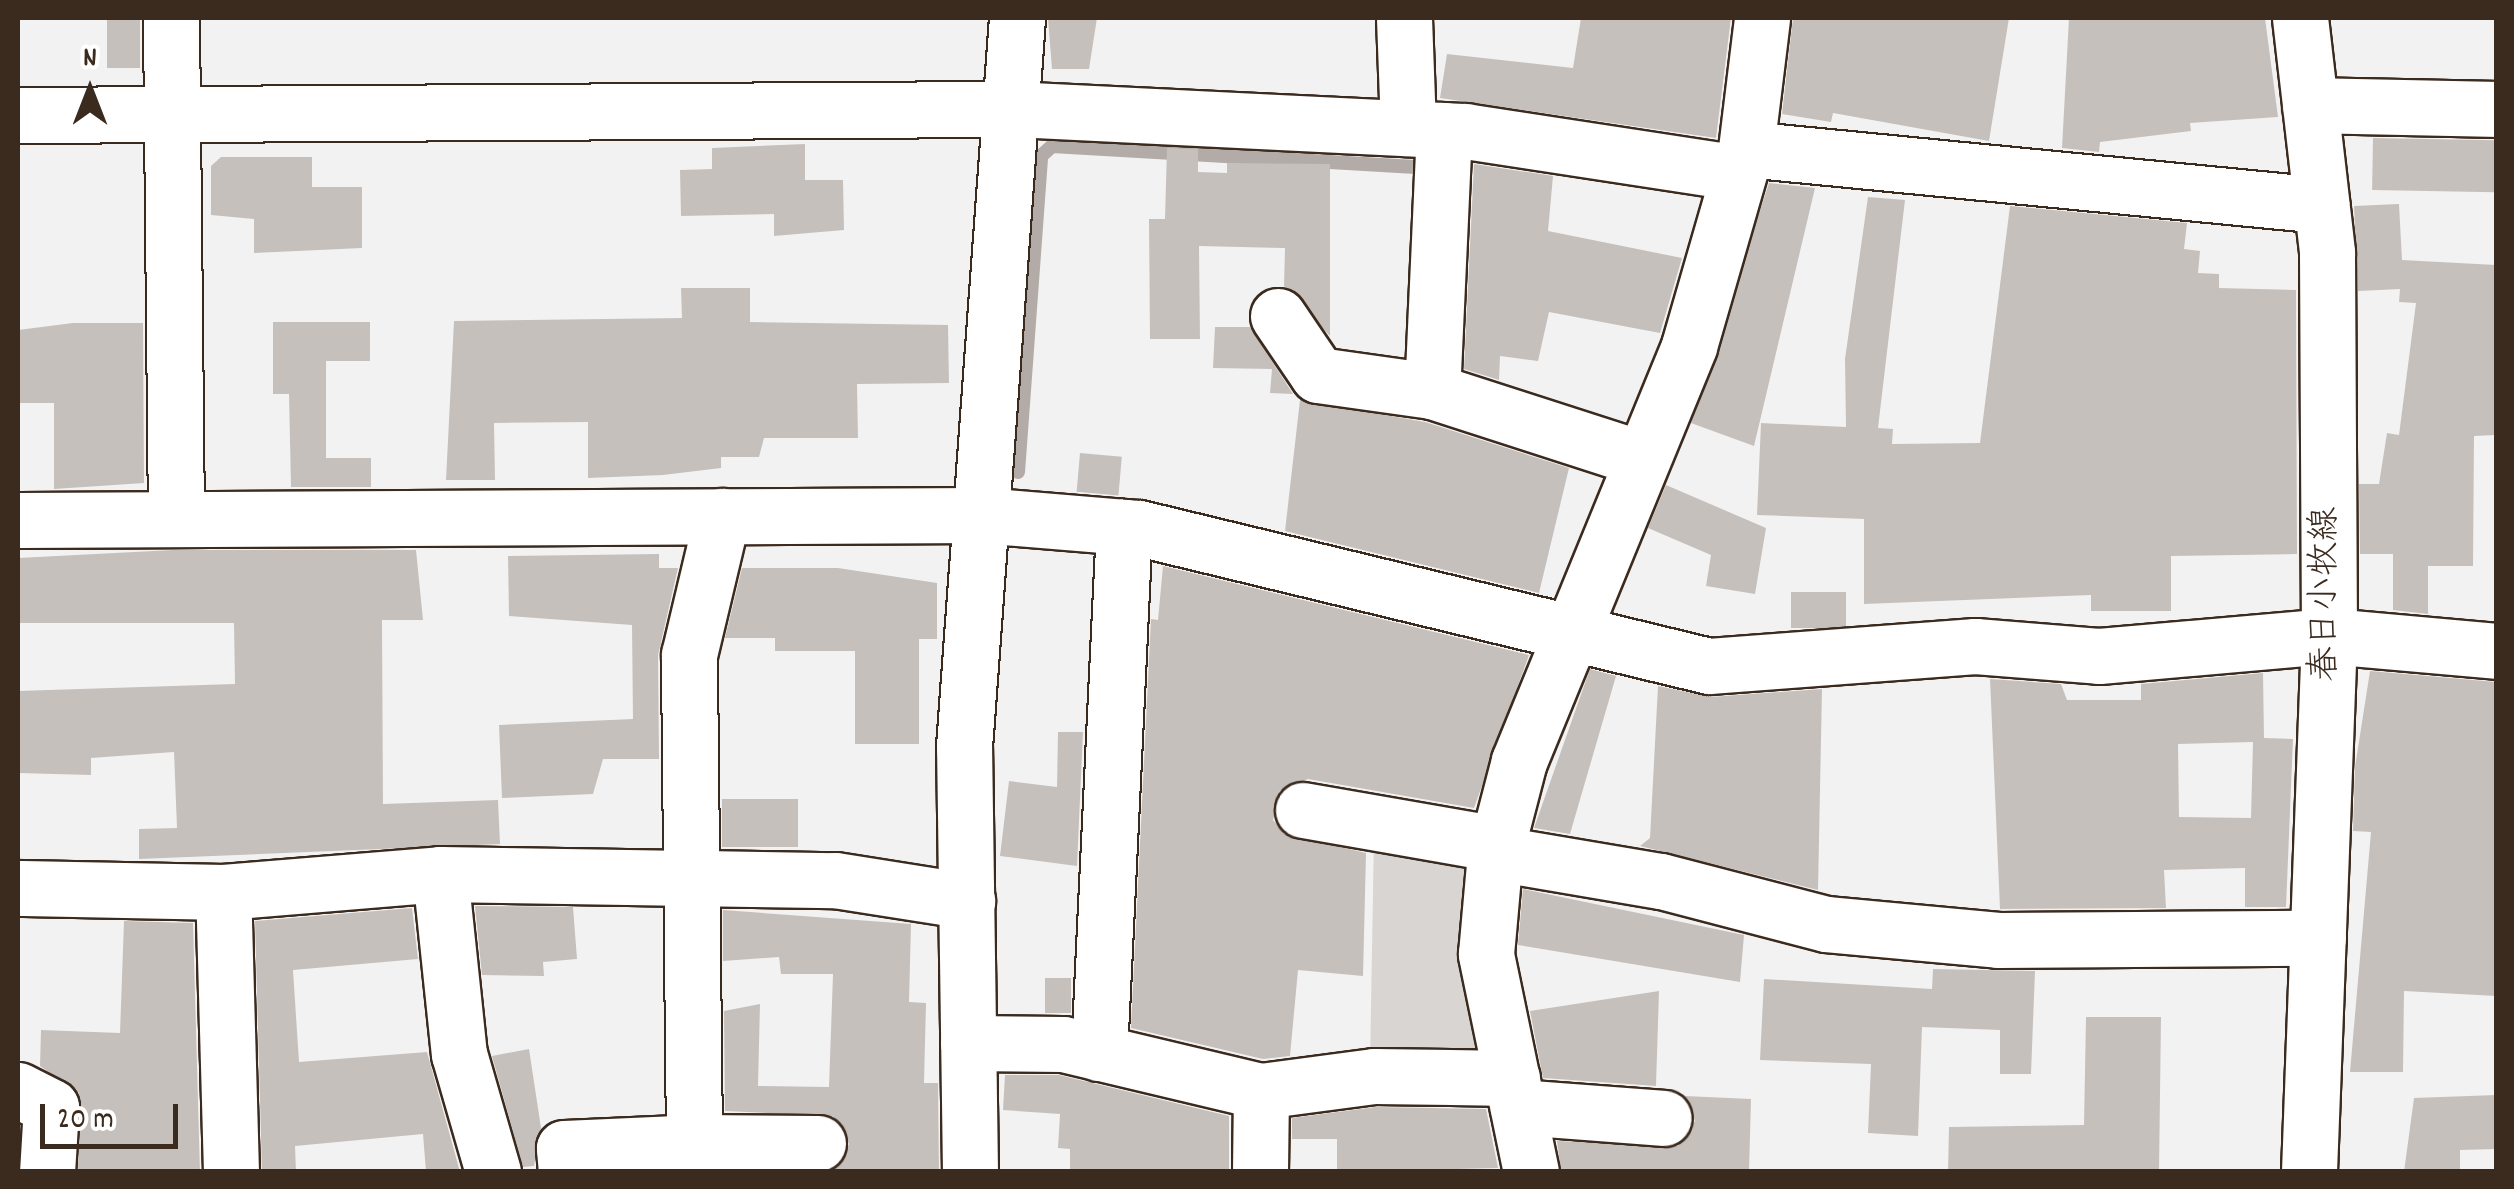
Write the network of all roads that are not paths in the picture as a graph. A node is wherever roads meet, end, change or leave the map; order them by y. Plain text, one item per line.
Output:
1 (171, 18) edge
2 (1017, 18) edge
3 (1404, 18) edge
4 (1762, 18) edge
5 (2300, 18) edge
6 (2310, 105) junction
7 (1012, 109) junction
8 (2496, 110) edge
9 (172, 114) junction
10 (18, 115) edge
11 (1426, 129) junction
12 (1740, 160) junction
13 (2321, 205) junction
14 (1278, 316) dead end
15 (1432, 390) junction
16 (1640, 458) junction
17 (980, 515) junction
18 (722, 516) junction
19 (176, 519) junction
20 (18, 520) edge
21 (1124, 527) junction
22 (1570, 628) junction
23 (2329, 636) junction
24 (2496, 651) edge
25 (1304, 810) dead end
26 (1496, 848) junction
27 (440, 874) junction
28 (697, 878) junction
29 (18, 888) edge
30 (223, 892) junction
31 (967, 901) junction
32 (2318, 938) junction
33 (968, 1043) junction
34 (1099, 1052) junction
35 (18, 1090) edge
36 (1261, 1090) junction
37 (1515, 1092) junction
38 (1664, 1118) dead end
39 (694, 1142) junction
40 (818, 1143) dead end
41 (47, 1172) edge
42 (231, 1172) edge
43 (493, 1172) edge
44 (566, 1172) edge
45 (970, 1172) edge
46 (1260, 1172) edge
47 (1530, 1172) edge
48 (2310, 1172) edge

1 - 9 street
2 - 7 street
3 - 11 street
4 - 12 street
5 - 6 street, 春日小牧線
6 - 8 street
6 - 13 street, 春日小牧線
7 - 9 street
7 - 11 street
7 - 17 street
9 - 10 street
9 - 19 street
11 - 12 street
11 - 15 street
12 - 13 street
12 - 16 street
13 - 23 street, 春日小牧線
14 - 15 street
15 - 16 street
16 - 22 street
17 - 18 street
17 - 21 street
17 - 31 street
18 - 19 street
18 - 28 street
19 - 20 street
21 - 22 street
21 - 34 street
22 - 23 street
22 - 26 street
23 - 24 street
23 - 32 street, 春日小牧線
25 - 26 street
26 - 32 street
26 - 37 street
27 - 28 street
27 - 30 street
27 - 43 street
28 - 31 street
28 - 39 street
29 - 30 street
30 - 42 street
31 - 33 street
32 - 48 street, 春日小牧線
33 - 34 street
33 - 45 street
34 - 36 street
35 - 41 street
36 - 37 street
36 - 46 street
37 - 38 street
37 - 47 street
39 - 40 street
39 - 44 street

